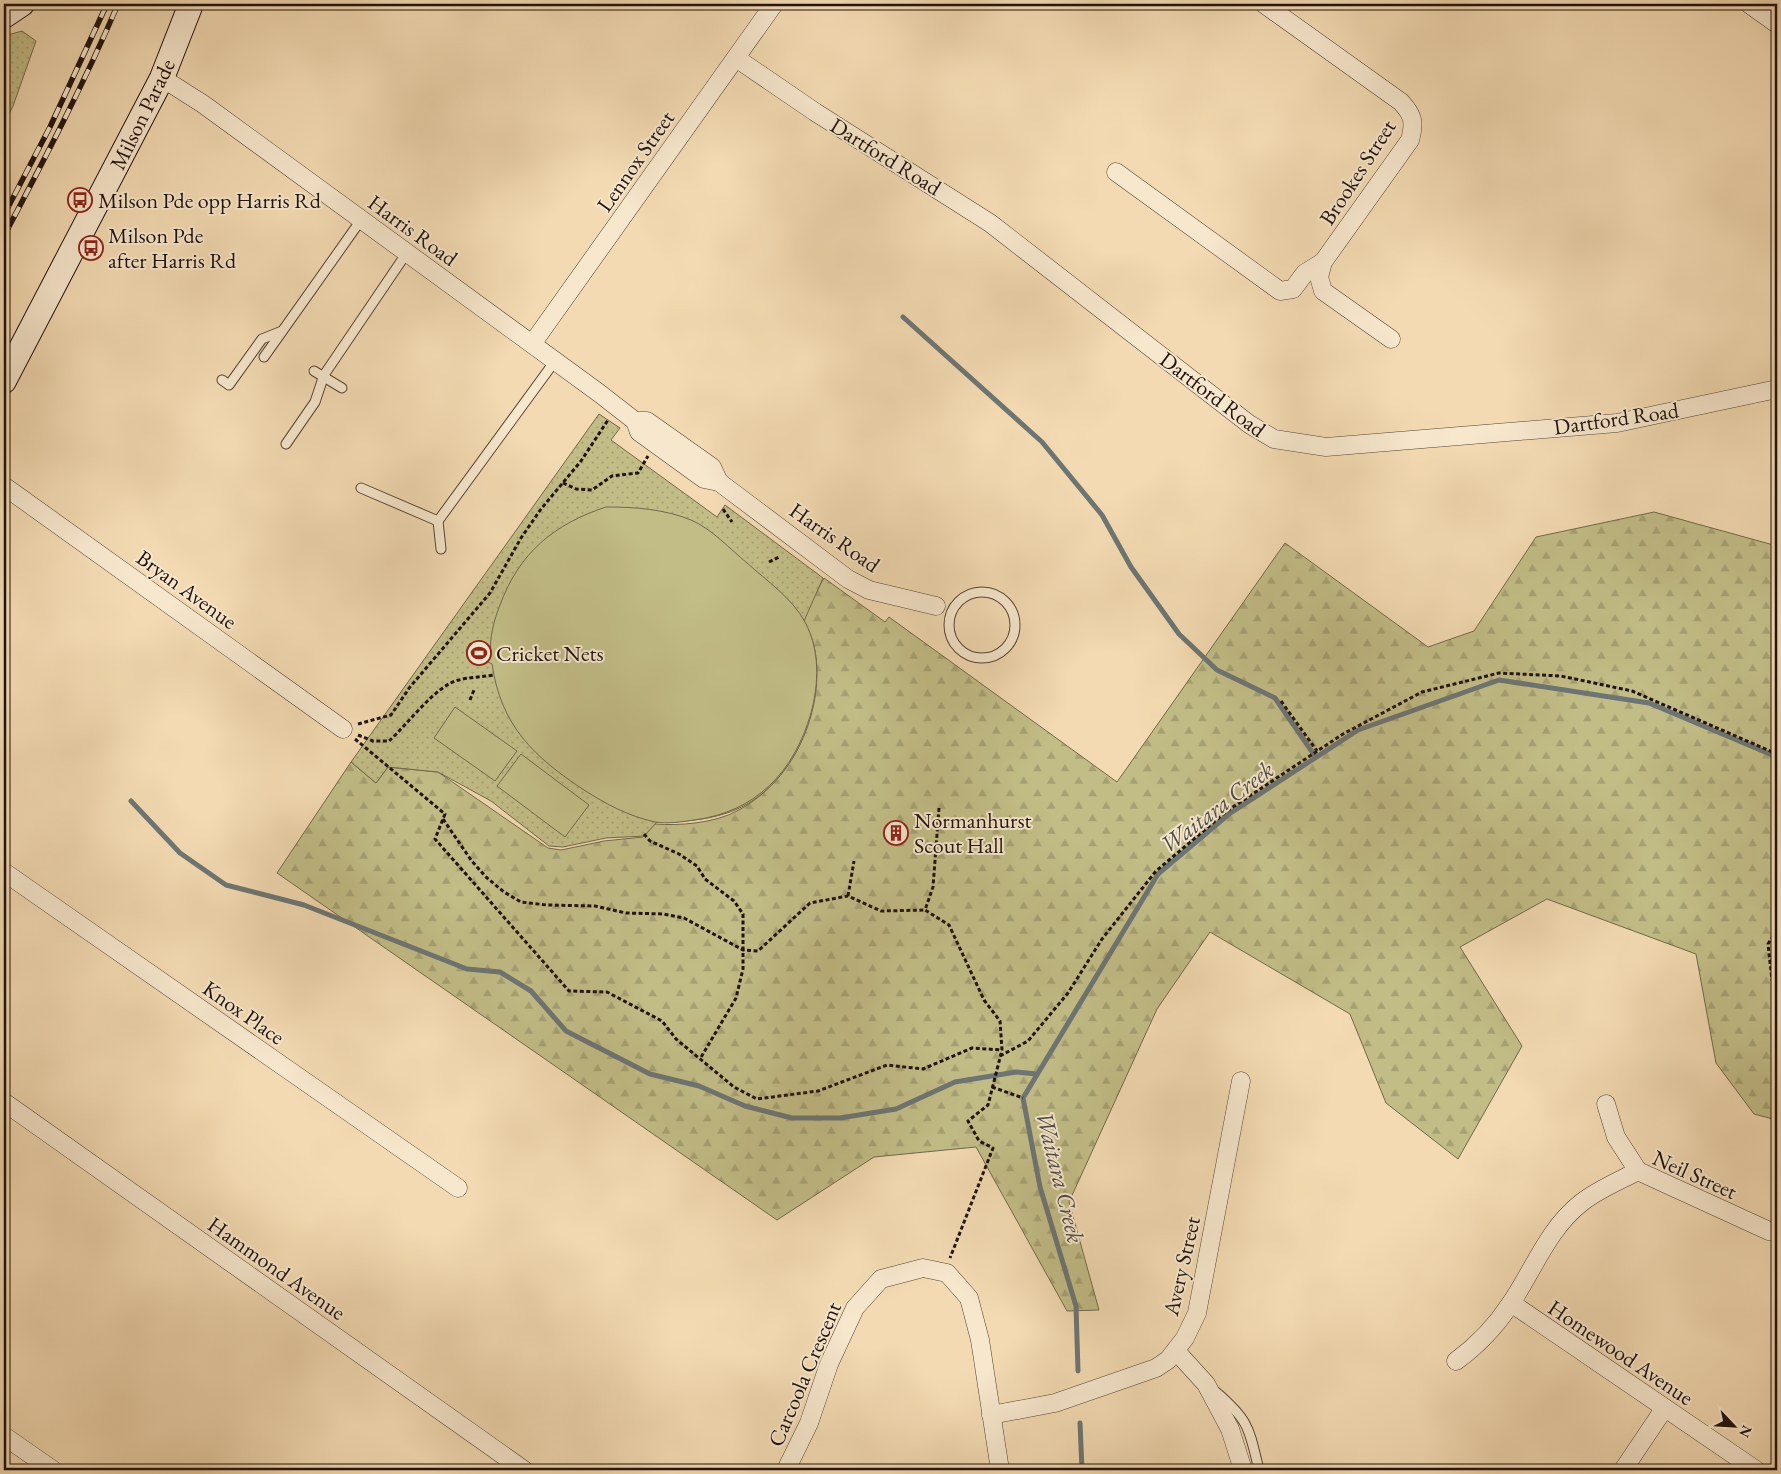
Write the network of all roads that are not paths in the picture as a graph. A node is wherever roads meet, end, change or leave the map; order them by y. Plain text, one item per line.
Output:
1 (22, 4) edge
2 (191, 4) edge
3 (774, 4) edge
4 (1264, 4) edge
5 (1748, 4) edge
6 (4, 16) edge
7 (1777, 24) edge
8 (736, 58) junction
9 (162, 78) junction
10 (1116, 172) dead end
11 (361, 220) junction
12 (406, 254) junction
13 (1323, 262) junction
14 (282, 331) junction
15 (1391, 339) dead end
16 (532, 344) junction
17 (264, 357) dead end
18 (554, 361) junction
19 (314, 371) dead end
20 (324, 375) junction
21 (222, 380) dead end
22 (4, 381) edge
23 (342, 388) dead end
24 (1777, 389) edge
25 (635, 420) junction
26 (286, 444) dead end
27 (720, 482) junction
28 (4, 486) edge
29 (361, 488) dead end
30 (438, 521) junction
31 (441, 549) dead end
32 (936, 606) joint
33 (953, 611) junction
34 (344, 729) road end
35 (4, 872) edge
36 (1241, 1081) dead end
37 (4, 1102) edge
38 (1606, 1104) dead end
39 (1638, 1171) junction
40 (458, 1188) dead end
41 (1769, 1231) dead end
42 (1511, 1303) junction
43 (1176, 1351) junction
44 (1456, 1361) dead end
45 (1206, 1384) junction
46 (1664, 1409) junction
47 (992, 1415) junction
48 (4, 1436) edge
49 (53, 1470) edge
50 (524, 1470) edge
51 (786, 1470) edge
52 (1000, 1470) edge
53 (1243, 1470) edge
54 (1259, 1470) edge
55 (1623, 1470) edge
56 (1756, 1470) edge

1 - 6 street
2 - 9 street, Milson Parade
3 - 8 street, Lennox Street
4 - 13 street, Brookes Street
5 - 7 street
8 - 16 street, Lennox Street
8 - 24 street, Dartford Road
9 - 11 street, Harris Road
9 - 22 street, Milson Parade
10 - 13 street
11 - 12 street, Harris Road
11 - 14 lane
12 - 16 street, Harris Road
12 - 20 lane
13 - 15 street
14 - 17 lane
14 - 21 lane
16 - 18 street, Harris Road
18 - 25 street, Harris Road
18 - 30 lane
19 - 20 lane
20 - 23 lane
20 - 26 lane
25 - 27 street, Harris Road
25 - 27 street, Harris Road
27 - 32 street, Harris Road
28 - 34 street, Bryan Avenue
29 - 30 lane
30 - 31 lane
32 - 33 lane
33 - 33 lane
35 - 40 street, Knox Place
36 - 43 street, Avery Street
37 - 50 street, Hammond Avenue
38 - 39 street
39 - 41 street, Neil Street
39 - 42 street, Neil Street
42 - 44 street, Neil Street
42 - 46 street, Homewood Avenue
43 - 45 street
43 - 47 street, Avery Street
45 - 53 street
45 - 54 lane
46 - 55 street
46 - 56 street, Homewood Avenue
47 - 51 street, Carcoola Crescent
47 - 52 street, Carcoola Crescent
48 - 49 street

